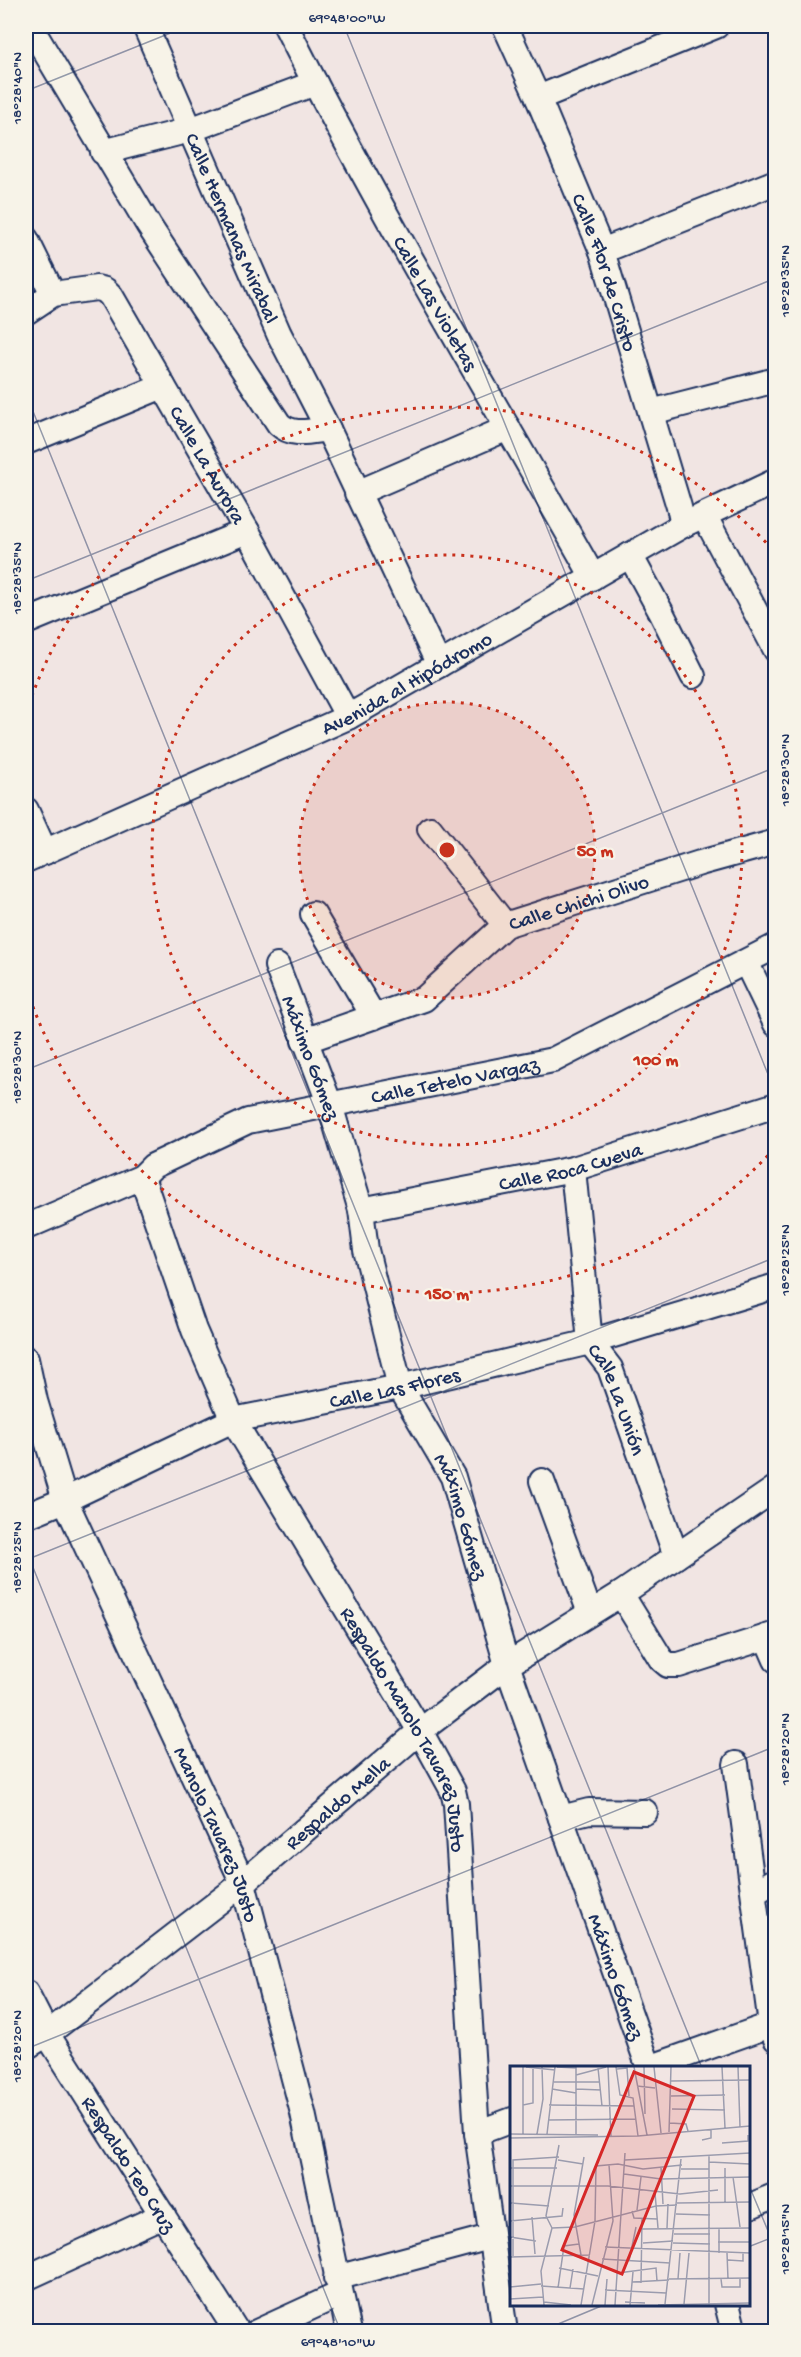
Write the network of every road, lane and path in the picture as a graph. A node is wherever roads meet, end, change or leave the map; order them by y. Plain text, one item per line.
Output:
1 (30, 26) edge
2 (145, 26) edge
3 (286, 26) edge
4 (505, 26) edge
5 (716, 26) edge
6 (315, 82) junction
7 (538, 98) junction
8 (190, 130) junction
9 (103, 152) junction
10 (776, 183) edge
11 (26, 239) edge
12 (602, 251) junction
13 (52, 294) junction
14 (26, 312) edge
15 (776, 380) edge
16 (163, 386) junction
17 (651, 412) junction
18 (508, 428) junction
19 (328, 429) junction
20 (26, 442) edge
21 (776, 481) edge
22 (357, 493) junction
23 (693, 520) junction
24 (247, 531) junction
25 (630, 555) junction
26 (593, 577) junction
27 (26, 622) edge
28 (776, 650) edge
29 (439, 665) junction
30 (693, 676) dead end
31 (348, 717) junction
32 (430, 829) dead end
33 (31, 838) edge
34 (776, 842) edge
35 (313, 914) dead end
36 (506, 925) junction
37 (776, 946) edge
38 (746, 962) junction
39 (277, 966) dead end
40 (374, 1017) junction
41 (776, 1024) edge
42 (304, 1041) junction
43 (330, 1105) junction
44 (776, 1105) edge
45 (573, 1169) junction
46 (142, 1177) junction
47 (361, 1210) junction
48 (26, 1227) edge
49 (776, 1286) edge
50 (590, 1342) junction
51 (26, 1359) edge
52 (400, 1387) junction
53 (233, 1420) junction
54 (542, 1481) dead end
55 (776, 1488) edge
56 (65, 1500) junction
57 (26, 1516) edge
58 (676, 1556) junction
59 (621, 1594) junction
60 (590, 1613) junction
61 (771, 1636) edge
62 (776, 1660) edge
63 (507, 1665) junction
64 (420, 1731) junction
65 (736, 1764) dead end
66 (645, 1812) dead end
67 (561, 1818) junction
68 (776, 1880) edge
69 (243, 1882) junction
70 (754, 1893) junction
71 (26, 1992) edge
72 (774, 2029) edge
73 (47, 2034) junction
74 (26, 2047) edge
75 (649, 2066) edge
76 (652, 2066) edge
77 (510, 2121) edge
78 (477, 2133) junction
79 (776, 2195) edge
80 (750, 2206) edge
81 (162, 2215) junction
82 (490, 2237) junction
83 (26, 2278) edge
84 (504, 2281) edge
85 (338, 2286) junction
86 (727, 2306) edge
87 (237, 2331) edge
88 (257, 2331) edge
89 (349, 2331) edge
90 (505, 2331) edge
91 (735, 2331) edge

1 - 9 street
2 - 8 street, Calle Hermanas Mirabal
3 - 6 street, Calle Las Violetas
4 - 7 street, Calle Flor de Cristo
5 - 7 street
6 - 8 street
6 - 18 street, Calle Las Violetas
7 - 12 street, Calle Flor de Cristo
8 - 9 street
8 - 19 street, Calle Hermanas Mirabal
9 - 19 street
10 - 12 street
11 - 13 street
12 - 17 street, Calle Flor de Cristo
13 - 14 street, Calle La Aurora
13 - 16 street, Calle La Aurora
15 - 17 street
16 - 20 street
16 - 24 street, Calle La Aurora
17 - 23 street, Calle Flor de Cristo
18 - 22 street
18 - 26 street, Calle Las Violetas
19 - 22 street, Calle Hermanas Mirabal
21 - 23 street, Avenida al Hipódromo
22 - 29 street, Calle Hermanas Mirabal
23 - 25 street, Avenida al Hipódromo
23 - 28 street, Calle Flor de Cristo
24 - 27 street
24 - 31 street, Calle La Aurora
25 - 26 street, Avenida al Hipódromo
25 - 30 street
26 - 29 street, Avenida al Hipódromo
29 - 31 street, Avenida al Hipódromo
31 - 33 street, Avenida al Hipódromo
32 - 36 street
34 - 36 street, Calle Chichi Olivo
35 - 40 street
36 - 40 street, Calle Chichi Olivo
37 - 38 street, Calle Tetelo Vargaz
38 - 41 street
38 - 43 street, Calle Tetelo Vargaz
39 - 42 street, Máximo Gómez
40 - 42 street, Calle Chichi Olivo
42 - 43 street, Máximo Gómez
43 - 46 street, Calle Tetelo Vargaz
43 - 47 street, Máximo Gómez
44 - 45 street, Calle Roca Cueva
45 - 47 street, Calle Roca Cueva
45 - 50 street, Calle La Unión
46 - 48 street, Calle Tetelo Vargaz
46 - 53 street, Respaldo Manolo Tavarez Justo
47 - 52 street, Máximo Gómez
49 - 50 street, Calle Las Flores
50 - 52 street, Calle Las Flores
50 - 58 street, Calle La Unión
51 - 56 street, Manolo Tavarez Justo
52 - 53 street, Calle Las Flores
52 - 63 street, Máximo Gómez
53 - 56 street, Calle Las Flores
53 - 64 street, Respaldo Manolo Tavarez Justo
54 - 60 street
55 - 58 street, Respaldo Mella
56 - 57 street, Calle Las Flores
56 - 69 street, Manolo Tavarez Justo
58 - 59 street, Respaldo Mella
59 - 60 street, Respaldo Mella
59 - 61 street
60 - 63 street, Respaldo Mella
61 - 62 street
63 - 64 street, Respaldo Mella
63 - 67 street, Máximo Gómez
64 - 69 street, Respaldo Mella
64 - 78 street, Respaldo Manolo Tavarez Justo
65 - 70 street
66 - 67 street
67 - 75 street, Máximo Gómez
68 - 70 street
69 - 73 street, Respaldo Mella
69 - 85 street, Manolo Tavarez Justo
70 - 72 street
71 - 73 street, Respaldo Teo Cruz
72 - 76 street
73 - 74 street, Respaldo Mella
73 - 81 street, Respaldo Teo Cruz
77 - 78 street
78 - 82 street, Respaldo Manolo Tavarez Justo
79 - 80 street
81 - 83 street
81 - 87 street, Respaldo Teo Cruz
82 - 84 street, Respaldo Manolo Tavarez Justo
82 - 85 street
84 - 90 street, Respaldo Manolo Tavarez Justo
85 - 88 street
85 - 89 street, Manolo Tavarez Justo
86 - 91 street

